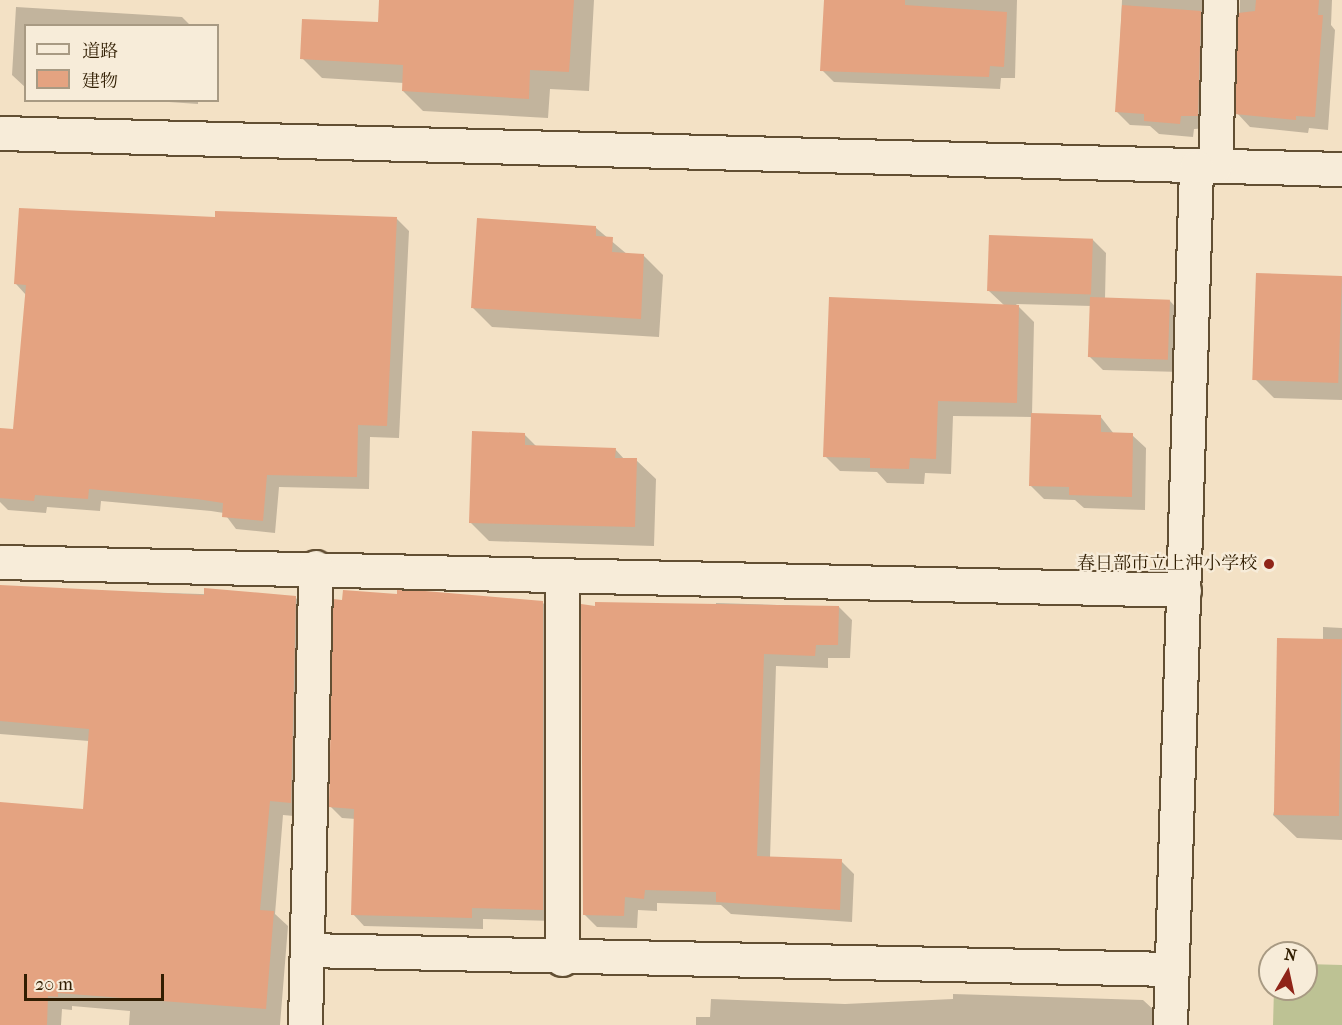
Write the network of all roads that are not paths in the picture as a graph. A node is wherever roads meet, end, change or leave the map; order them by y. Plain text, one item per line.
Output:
1 (1220, 0) edge
2 (0, 132) edge
3 (1205, 166) junction
4 (1342, 169) edge
5 (0, 562) edge
6 (315, 567) junction
7 (562, 575) junction
8 (1184, 590) junction
9 (307, 951) junction
10 (562, 959) junction
11 (1170, 969) junction
12 (305, 1025) edge
13 (1170, 1025) edge

1 - 3 street
2 - 3 street
3 - 4 street
3 - 8 street
5 - 6 street
6 - 7 street
6 - 9 street
7 - 8 street
7 - 10 street
8 - 11 street
9 - 10 street
9 - 12 street
10 - 11 street
11 - 13 street

